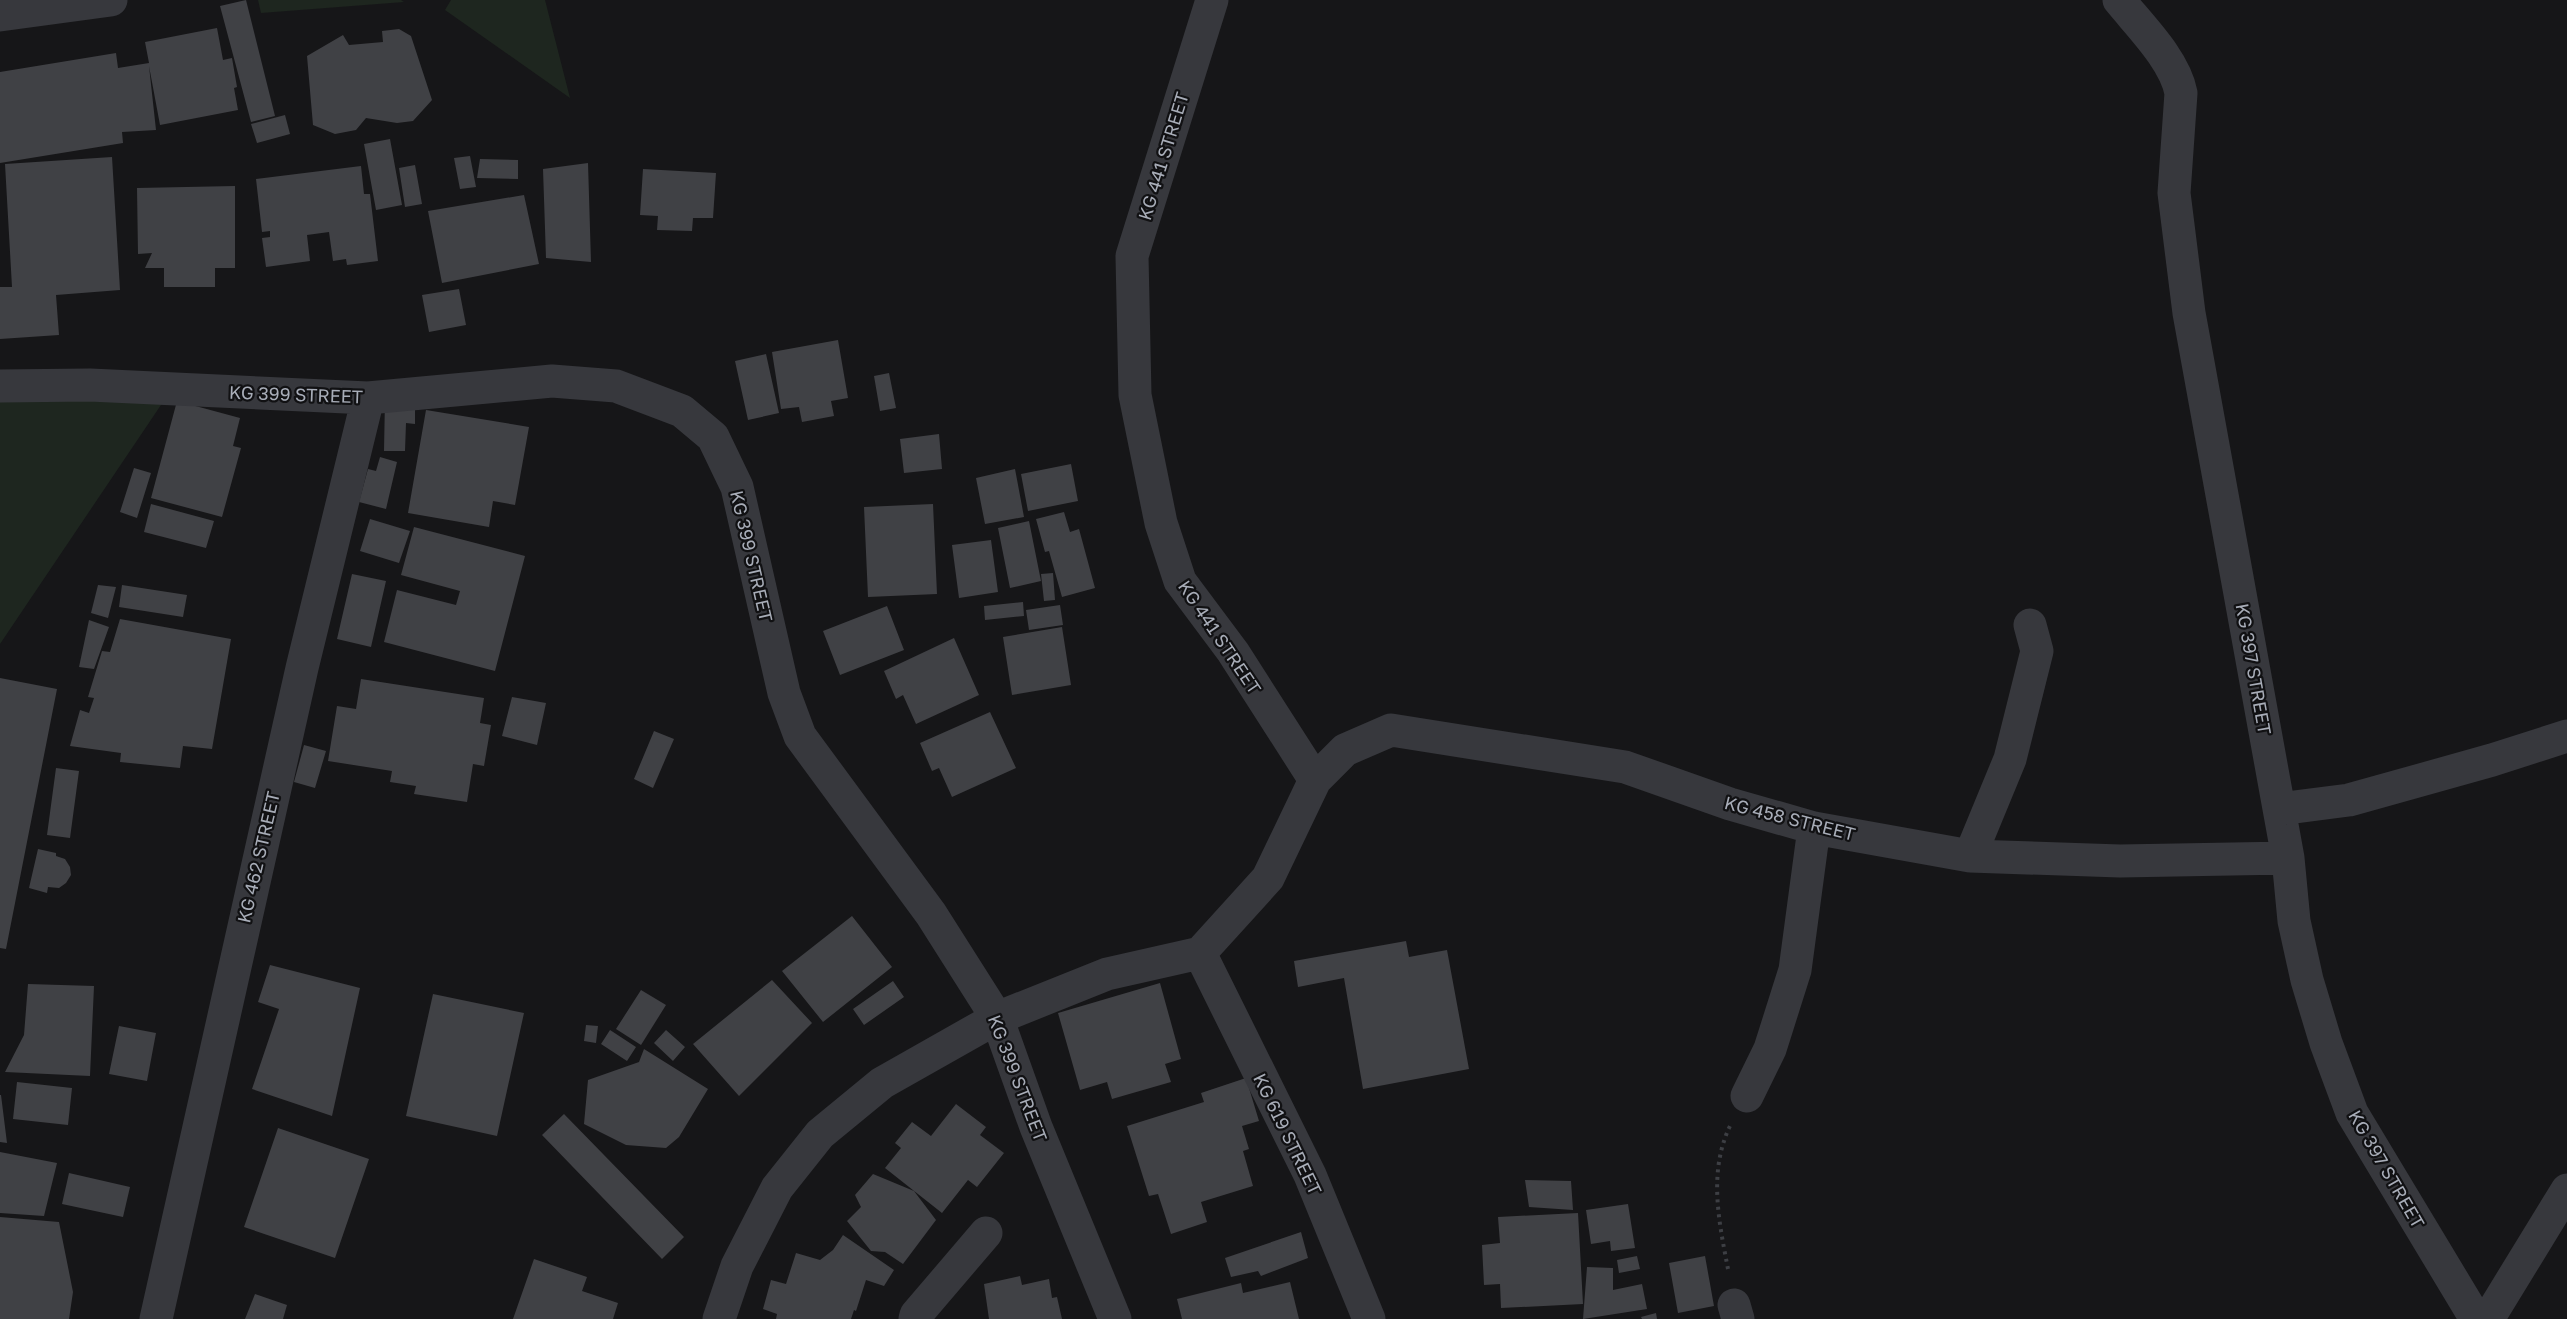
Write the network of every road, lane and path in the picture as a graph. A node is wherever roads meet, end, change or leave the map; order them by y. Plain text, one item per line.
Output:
1 (111, 0) edge
2 (1212, 0) edge
3 (2119, 0) edge
4 (0, 15) edge
5 (0, 386) edge
6 (368, 398) junction
7 (2030, 625) dead end
8 (2567, 736) edge
9 (1315, 780) junction
10 (2279, 809) junction
11 (1814, 828) junction
12 (1970, 856) junction
13 (2288, 858) junction
14 (1200, 953) junction
15 (997, 1018) junction
16 (1747, 1096) joint
17 (2567, 1190) edge
18 (986, 1233) dead end
19 (1736, 1312) edge
20 (156, 1319) edge
21 (719, 1319) edge
22 (915, 1319) edge
23 (1115, 1319) edge
24 (1369, 1319) edge
25 (2476, 1319) edge
26 (2488, 1319) edge

1 - 4 street
2 - 9 street, KG 441 STREET
3 - 10 street, KG 397 STREET
5 - 6 street, KG 399 STREET
6 - 15 street, KG 399 STREET
6 - 20 street, KG 462 STREET
7 - 12 street
8 - 10 street
9 - 11 street, KG 458 STREET
9 - 14 street
10 - 13 street, KG 397 STREET
11 - 12 street, KG 458 STREET
11 - 16 street
12 - 13 street, KG 458 STREET
13 - 25 street, KG 397 STREET
14 - 15 street
14 - 24 street, KG 619 STREET
15 - 21 street
15 - 23 street, KG 399 STREET
16 - 19 path
17 - 26 street
18 - 22 street

